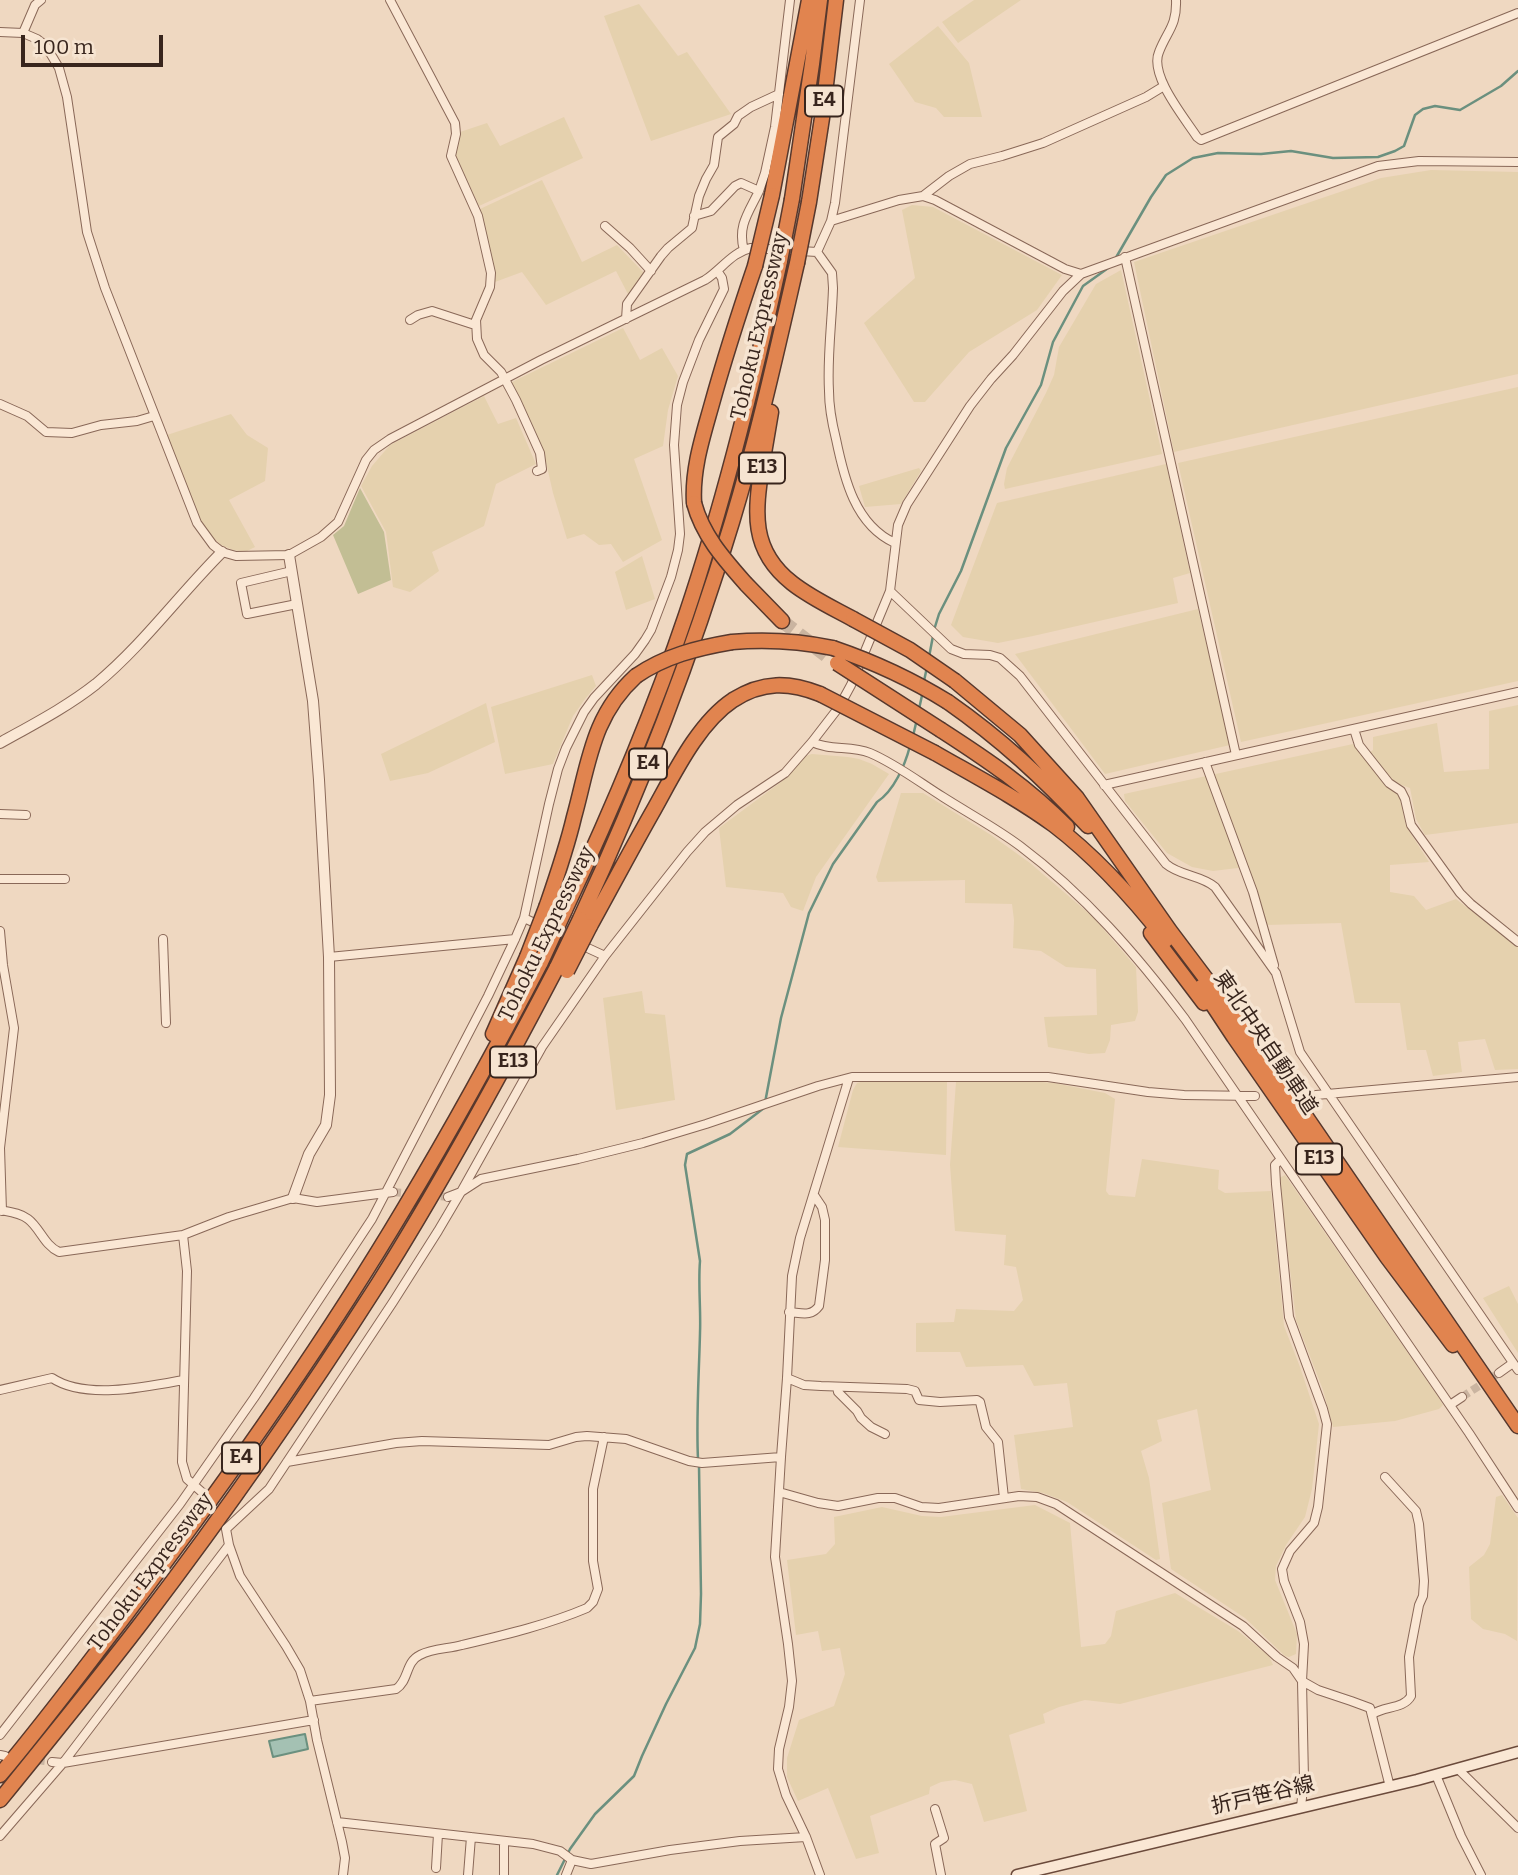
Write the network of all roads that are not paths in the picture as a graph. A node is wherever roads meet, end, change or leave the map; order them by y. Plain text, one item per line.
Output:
1 (41, 0) edge
2 (390, 0) edge
3 (790, 0) edge
4 (809, 0) edge
5 (820, 0) edge
6 (836, 0) edge
7 (860, 0) edge
8 (1175, 0) edge
9 (1518, 13) edge
10 (0, 32) edge
11 (23, 33) junction
12 (1164, 86) junction
13 (779, 94) junction
14 (1518, 162) edge
15 (766, 193) junction
16 (923, 195) junction
17 (694, 216) junction
18 (831, 221) junction
19 (606, 226) dead end
20 (744, 250) junction
21 (817, 253) junction
22 (1123, 258) junction
23 (796, 268) junction
24 (651, 271) junction
25 (718, 272) junction
26 (1081, 274) junction
27 (626, 319) junction
28 (411, 320) dead end
29 (475, 325) junction
30 (505, 379) junction
31 (0, 404) edge
32 (154, 416) junction
33 (537, 471) dead end
34 (895, 543) junction
35 (222, 552) junction
36 (289, 555) junction
37 (292, 571) junction
38 (890, 591) junction
39 (297, 604) junction
40 (782, 621) tunnel mouth
41 (833, 656) junction
42 (1518, 692) edge
43 (1354, 729) junction
44 (812, 742) junction
45 (0, 743) edge
46 (1236, 755) junction
47 (1205, 762) junction
48 (1104, 785) junction
49 (0, 814) edge
50 (26, 815) dead end
51 (1130, 874) junction
52 (0, 879) edge
53 (65, 879) dead end
54 (1119, 884) junction
55 (524, 918) junction
56 (585, 923) junction
57 (0, 931) edge
58 (163, 939) dead end
59 (516, 939) junction
60 (1518, 942) edge
61 (329, 957) junction
62 (605, 957) junction
63 (534, 960) junction
64 (1276, 974) junction
65 (166, 1023) dead end
66 (1240, 1034) junction
67 (0, 1060) edge
68 (10, 1061) junction
69 (1518, 1077) edge
70 (849, 1078) junction
71 (1328, 1093) junction
72 (1316, 1095) tunnel mouth
73 (1239, 1096) junction
74 (1255, 1096) dead end
75 (458, 1152) joint
76 (1281, 1159) junction
77 (389, 1192) junction
78 (461, 1192) junction
79 (814, 1195) junction
80 (448, 1197) tunnel mouth
81 (293, 1198) junction
82 (1, 1210) edge
83 (183, 1235) junction
84 (789, 1312) junction
85 (1516, 1367) edge
86 (1499, 1373) tunnel mouth
87 (787, 1378) junction
88 (183, 1380) junction
89 (837, 1387) junction
90 (0, 1390) edge
91 (1462, 1397) tunnel mouth
92 (1450, 1405) junction
93 (1518, 1426) edge
94 (885, 1434) dead end
95 (1518, 1434) edge
96 (604, 1437) junction
97 (780, 1457) junction
98 (286, 1462) junction
99 (1385, 1477) dead end
100 (194, 1483) junction
101 (779, 1492) junction
102 (204, 1494) dead end
103 (1004, 1498) junction
104 (1518, 1508) edge
105 (229, 1545) junction
106 (1302, 1681) junction
107 (310, 1701) junction
108 (1373, 1714) junction
109 (314, 1720) junction
110 (0, 1735) edge
111 (1518, 1752) edge
112 (52, 1762) tunnel mouth
113 (63, 1763) junction
114 (1458, 1769) junction
115 (0, 1775) edge
116 (1436, 1775) junction
117 (1390, 1787) junction
118 (0, 1800) edge
119 (1301, 1807) junction
120 (935, 1809) dead end
121 (337, 1822) junction
122 (1518, 1828) edge
123 (438, 1834) junction
124 (0, 1836) edge
125 (471, 1837) junction
126 (806, 1837) junction
127 (504, 1842) junction
128 (572, 1860) junction
129 (436, 1868) dead end
130 (343, 1875) edge
131 (468, 1875) edge
132 (504, 1875) edge
133 (566, 1875) edge
134 (820, 1875) edge
135 (941, 1875) edge
136 (1017, 1875) edge
137 (1481, 1875) edge

1 - 11 street
2 - 29 street
3 - 13 street
4 - 15 highway
5 - 63 highway, Tohoku Expressway / E4, bridge
6 - 23 highway, Tohoku Expressway / E4, bridge
7 - 18 street
8 - 12 street
9 - 12 street
10 - 11 street
11 - 32 street
12 - 16 street
13 - 15 street
13 - 17 street
14 - 22 street
15 - 17 street
15 - 20 street
15 - 40 highway, bridge
16 - 18 street
16 - 26 street
17 - 24 street
18 - 21 street
19 - 24 street
20 - 21 street
20 - 25 street
21 - 34 street
22 - 26 street
22 - 46 street
23 - 51 highway, E13, bridge
23 - 56 highway, Tohoku Expressway / E4
24 - 27 street
25 - 27 street
25 - 55 street
26 - 34 street
27 - 30 street
28 - 29 street
29 - 30 street
30 - 33 street
30 - 36 street
31 - 32 street
32 - 35 street
34 - 38 street
35 - 36 street
35 - 45 street
36 - 37 street
37 - 39 street
37 - 39 street
38 - 44 street
38 - 48 street
39 - 61 street
41 - 51 highway, E13, bridge
41 - 54 highway, E13, bridge
41 - 63 highway, E13, bridge
42 - 43 street
43 - 46 street
43 - 60 street
44 - 62 street
44 - 73 street
46 - 47 street
47 - 48 street
47 - 64 street
48 - 64 street
49 - 50 street
51 - 66 highway, 東北中央自動車道 / E13
52 - 53 street
54 - 56 highway, E13, bridge
54 - 66 highway, 東北中央自動車道 / E13
55 - 59 street
55 - 62 street
56 - 75 highway, E13, bridge
57 - 68 street
58 - 65 street
59 - 61 street
59 - 77 street
61 - 81 street
62 - 78 street
63 - 115 highway, Tohoku Expressway / E4
64 - 71 street
66 - 93 highway, 東北中央自動車道 / E13
66 - 95 highway, 東北中央自動車道 / E13
67 - 68 street
68 - 82 street
69 - 71 street
70 - 73 street
70 - 78 street
70 - 79 street
71 - 72 street
71 - 85 street
73 - 74 street
73 - 76 street
75 - 118 highway, Tohoku Expressway / E4
76 - 92 street
76 - 106 street
77 - 81 street
77 - 100 street
78 - 80 street
78 - 98 street
79 - 84 street
79 - 84 street
81 - 83 street
82 - 83 street
83 - 88 street
84 - 87 street
85 - 86 street
87 - 89 street
87 - 97 street
88 - 90 street
88 - 100 street
89 - 94 street
89 - 103 street
91 - 92 street
92 - 104 street
96 - 97 street
96 - 98 street
96 - 107 street
97 - 101 street
98 - 105 street
99 - 108 street
100 - 102 street
100 - 110 street
101 - 103 street
101 - 126 street
103 - 106 street
105 - 107 street
105 - 113 street
106 - 108 street
106 - 119 street
107 - 109 street
108 - 117 street
109 - 113 street
109 - 121 street
111 - 114 main road, 折戸笹谷線
112 - 113 street
113 - 124 street
114 - 116 main road, 折戸笹谷線
114 - 122 street
116 - 117 main road, 折戸笹谷線
116 - 137 street
117 - 119 main road, 折戸笹谷線
119 - 136 main road, 折戸笹谷線
120 - 135 street
121 - 123 street
121 - 130 street
123 - 125 street
123 - 129 street
125 - 127 street
125 - 131 street
126 - 128 street
126 - 134 street
127 - 128 street
127 - 132 street
128 - 133 street

